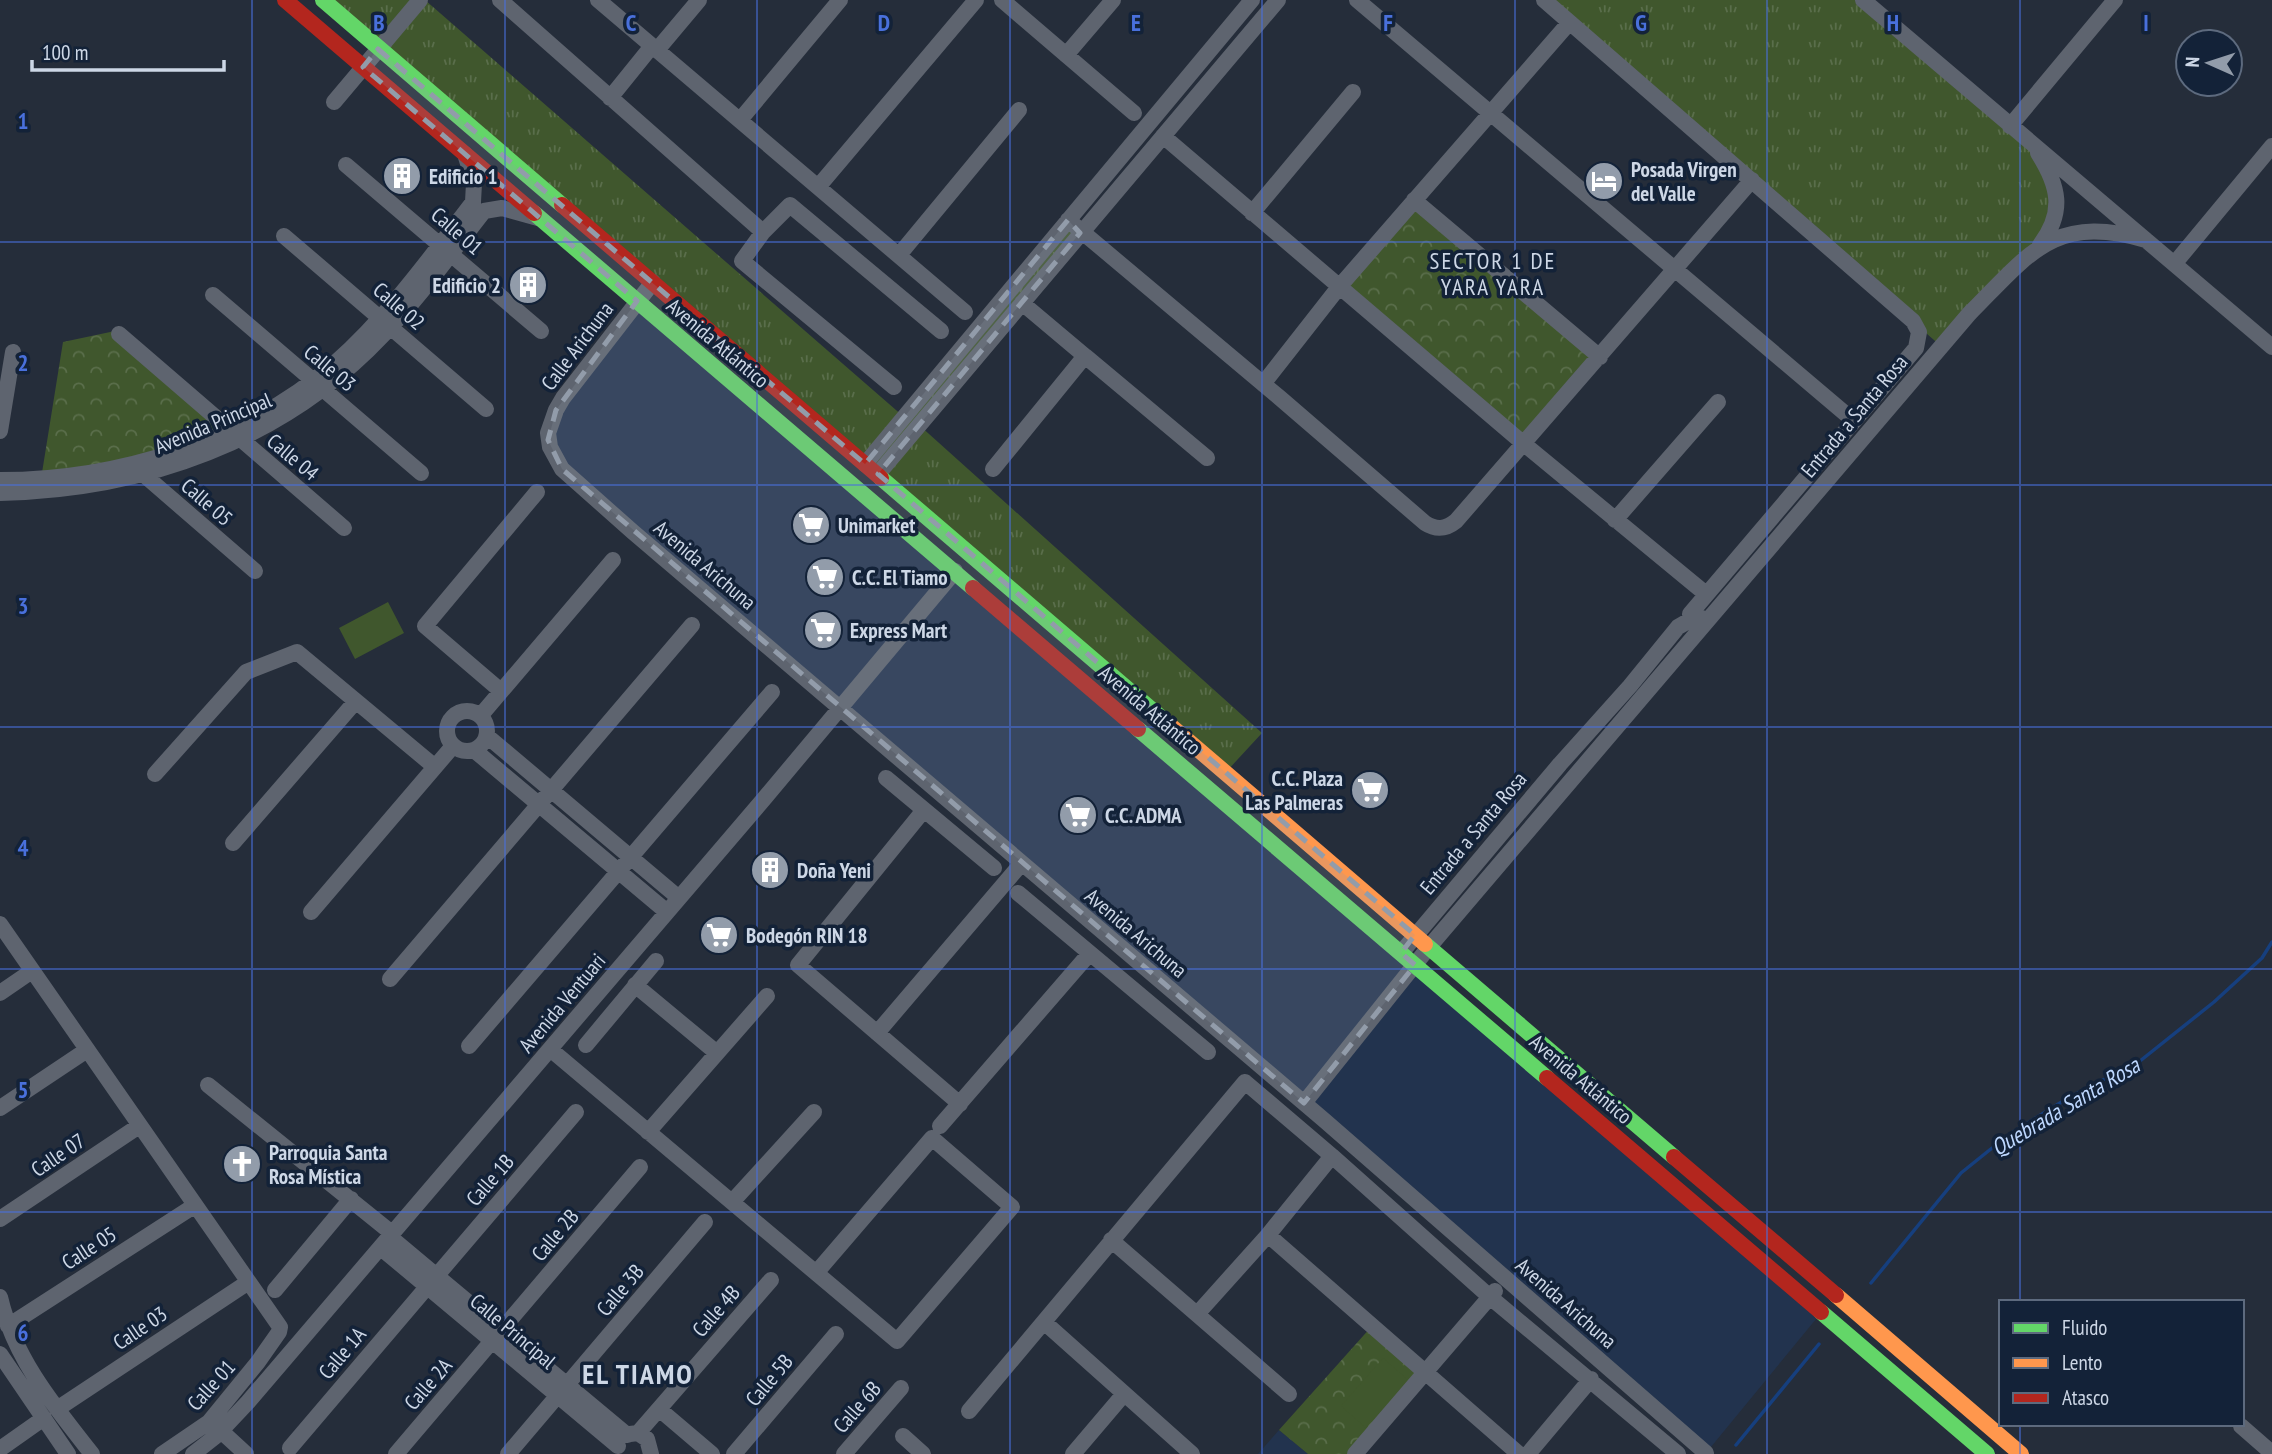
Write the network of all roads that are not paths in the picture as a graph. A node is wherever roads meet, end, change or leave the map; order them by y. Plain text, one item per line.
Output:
1 (285, 0) edge
2 (323, 0) edge
3 (419, 0) edge
4 (500, 0) edge
5 (598, 0) edge
6 (699, 0) edge
7 (840, 0) edge
8 (976, 0) edge
9 (1002, 0) edge
10 (1113, 0) edge
11 (1252, 0) edge
12 (1278, 0) edge
13 (1357, 0) edge
14 (1544, 0) edge
15 (1863, 0) edge
16 (2115, 0) edge
17 (1569, 23) junction
18 (378, 48) junction
19 (654, 48) junction
20 (1066, 55) junction
21 (363, 67) junction
22 (1353, 92) dead end
23 (610, 98) junction
24 (334, 102) dead end
25 (1019, 110) dead end
26 (1135, 113) dead end
27 (1489, 113) junction
28 (740, 120) junction
29 (2010, 125) junction
30 (1163, 136) junction
31 (2034, 145) junction
32 (2272, 146) edge
33 (465, 154) junction
34 (346, 165) dead end
35 (1752, 180) junction
36 (818, 187) junction
37 (1414, 200) junction
38 (478, 206) junction
39 (1252, 213) junction
40 (539, 218) junction
41 (1068, 220) junction
42 (763, 232) junction
43 (1080, 233) junction
44 (284, 236) dead end
45 (2146, 240) junction
46 (445, 249) junction
47 (2037, 249) junction
48 (899, 255) junction
49 (2175, 263) junction
50 (1674, 271) junction
51 (653, 282) junction
52 (1339, 287) junction
53 (213, 295) dead end
54 (637, 301) junction
55 (1021, 303) junction
56 (965, 312) dead end
57 (386, 322) junction
58 (541, 331) dead end
59 (942, 331) dead end
60 (119, 334) dead end
61 (2272, 347) edge
62 (13, 352) dead end
63 (1085, 356) junction
64 (1600, 357) junction
65 (318, 384) junction
66 (1263, 384) junction
67 (894, 387) dead end
68 (1718, 402) dead end
69 (486, 409) dead end
70 (1854, 421) junction
71 (0, 431) edge
72 (234, 435) junction
73 (548, 440) joint
74 (1524, 444) junction
75 (1207, 458) dead end
76 (141, 468) junction
77 (993, 468) dead end
78 (871, 469) junction
79 (421, 473) dead end
80 (0, 480) edge
81 (537, 492) dead end
82 (0, 493) edge
83 (1615, 520) junction
84 (344, 528) dead end
85 (612, 560) dead end
86 (255, 571) dead end
87 (955, 571) junction
88 (1706, 594) junction
89 (1690, 614) dead end
90 (692, 625) dead end
91 (501, 691) junction
92 (772, 692) dead end
93 (356, 701) junction
94 (1624, 706) junction
95 (841, 707) junction
96 (481, 715) junction
97 (487, 736) junction
98 (453, 746) junction
99 (474, 750) junction
100 (435, 766) junction
101 (155, 774) dead end
102 (886, 778) dead end
103 (551, 789) junction
104 (538, 803) junction
105 (925, 810) junction
106 (233, 844) dead end
107 (630, 856) junction
108 (1022, 863) junction
109 (994, 868) dead end
110 (618, 870) junction
111 (1018, 893) dead end
112 (679, 898) junction
113 (311, 912) dead end
114 (667, 912) junction
115 (0, 924) edge
116 (1415, 935) junction
117 (1429, 947) junction
118 (1090, 953) junction
119 (1401, 953) junction
120 (656, 961) dead end
121 (1415, 965) junction
122 (33, 971) junction
123 (390, 979) dead end
124 (635, 985) junction
125 (0, 993) edge
126 (767, 996) dead end
127 (877, 1033) junction
128 (586, 1045) dead end
129 (469, 1046) dead end
130 (550, 1049) junction
131 (87, 1050) junction
132 (1208, 1052) dead end
133 (717, 1053) junction
134 (208, 1084) dead end
135 (1304, 1102) junction
136 (960, 1104) junction
137 (0, 1108) edge
138 (576, 1112) dead end
139 (814, 1112) dead end
140 (139, 1126) junction
141 (940, 1126) dead end
142 (648, 1132) junction
143 (1332, 1156) junction
144 (640, 1167) dead end
145 (351, 1199) junction
146 (732, 1202) junction
147 (194, 1206) junction
148 (0, 1219) edge
149 (705, 1222) dead end
150 (1268, 1235) junction
151 (388, 1240) junction
152 (1111, 1240) junction
153 (816, 1273) junction
154 (1505, 1279) junction
155 (771, 1280) dead end
156 (431, 1281) junction
157 (247, 1283) junction
158 (275, 1290) dead end
159 (0, 1297) edge
160 (1490, 1297) junction
161 (1198, 1314) junction
162 (1044, 1322) junction
163 (8, 1326) junction
164 (836, 1334) dead end
165 (497, 1336) junction
166 (10, 1359) edge
167 (1425, 1373) junction
168 (1591, 1380) junction
169 (901, 1388) dead end
170 (562, 1390) junction
171 (1124, 1394) junction
172 (1289, 1394) dead end
173 (659, 1409) junction
174 (969, 1411) dead end
175 (50, 1413) junction
176 (2241, 1426) dead end
177 (221, 1432) junction
178 (903, 1436) dead end
179 (625, 1442) edge
180 (289, 1448) dead end
181 (0, 1449) edge
182 (1358, 1453) edge
183 (1706, 1453) edge
184 (2272, 1453) edge
185 (68, 1454) edge
186 (92, 1454) edge
187 (162, 1454) edge
188 (193, 1454) edge
189 (246, 1454) edge
190 (396, 1454) edge
191 (508, 1454) edge
192 (651, 1454) edge
193 (712, 1454) edge
194 (734, 1454) edge
195 (844, 1454) edge
196 (923, 1454) edge
197 (1073, 1454) edge
198 (1192, 1454) edge
199 (1519, 1454) edge
200 (1528, 1454) edge
201 (1678, 1454) edge
202 (1987, 1454) edge
203 (2021, 1454) edge

1 - 21 main road, Avenida Atlántico
2 - 18 main road, Avenida Atlántico
3 - 18 street
4 - 23 street
5 - 19 street
6 - 19 street
7 - 28 street
8 - 36 street
9 - 20 street
10 - 20 street
11 - 41 street
12 - 30 street
13 - 27 street
14 - 17 street
15 - 29 street
16 - 29 street
17 - 27 street
17 - 35 street
18 - 21 street
18 - 51 main road, Avenida Atlántico
19 - 23 street
19 - 28 street
20 - 26 street
21 - 24 street
21 - 33 main road, Avenida Atlántico
22 - 39 street
23 - 42 street
25 - 48 street
27 - 37 street
27 - 50 street
28 - 36 street
29 - 31 street
30 - 39 street
30 - 43 street
31 - 45 street
31 - 47 street
32 - 49 street
33 - 38 street
33 - 40 main road, Avenida Atlántico
34 - 46 street, Calle 01
35 - 50 street
35 - 70 street
36 - 48 street
37 - 52 street
37 - 64 street
38 - 40 street
38 - 46 street, Avenida Principal
39 - 52 street
40 - 54 main road, Avenida Atlántico
41 - 43 street
41 - 78 street
42 - 59 street
42 - 67 street
43 - 55 street
43 - 66 street
44 - 57 street, Calle 02
45 - 47 street
45 - 49 street
46 - 57 street, Avenida Principal
46 - 58 street, Calle 01
47 - 94 street, Entrada a Santa Rosa
48 - 56 street
49 - 61 street
50 - 64 street
50 - 70 street
51 - 54 street, Calle Arichuna
51 - 78 main road, Avenida Atlántico
52 - 66 street
52 - 74 street
53 - 65 street, Calle 03
54 - 73 street, Calle Arichuna
54 - 87 main road, Avenida Atlántico
55 - 63 street
55 - 78 street
57 - 65 street, Avenida Principal
57 - 69 street, Calle 02
60 - 72 street, Calle 04
62 - 71 street
63 - 75 street
63 - 77 street
64 - 74 street
65 - 72 street, Avenida Principal
65 - 79 street, Calle 03
66 - 74 street
68 - 83 street
70 - 88 street
72 - 76 street, Avenida Principal
72 - 84 street, Calle 04
73 - 95 street, Avenida Arichuna
74 - 83 street
76 - 80 street, Avenida Principal
76 - 82 street, Avenida Principal
76 - 86 street, Calle 05
78 - 116 main road, Avenida Atlántico
81 - 91 street
83 - 88 street
85 - 91 street
87 - 95 street, Avenida Ventuari
87 - 119 main road, Avenida Atlántico
88 - 89 street
90 - 103 street
91 - 96 street
92 - 107 street
93 - 100 street
93 - 101 street
93 - 106 street
94 - 116 street, Entrada a Santa Rosa
94 - 117 street, Entrada a Santa Rosa
95 - 108 street, Avenida Arichuna
95 - 112 street, Avenida Ventuari
96 - 97 street
96 - 98 street
97 - 99 street
97 - 103 street
98 - 99 street
98 - 100 street
99 - 104 street
100 - 113 street
102 - 105 street
103 - 104 street
103 - 107 street
104 - 110 street
104 - 123 street
105 - 109 street
105 - 127 street
107 - 110 street
107 - 112 street
108 - 127 street
108 - 135 street, Avenida Arichuna
110 - 114 street
110 - 129 street
111 - 118 street
112 - 114 street, Avenida Ventuari
114 - 130 street, Avenida Ventuari
115 - 122 street
116 - 117 main road, Avenida Atlántico
116 - 119 street, Entrada a Santa Rosa
117 - 121 street, Entrada a Santa Rosa
117 - 203 main road, Avenida Atlántico
118 - 132 street
118 - 136 street
119 - 121 main road, Avenida Atlántico
120 - 124 street
121 - 135 street, Entrada a Santa Rosa
121 - 202 main road, Avenida Atlántico
122 - 125 street
122 - 131 street
124 - 128 street
124 - 133 street
126 - 133 street
127 - 136 street
130 - 142 street
130 - 151 street, Avenida Ventuari
131 - 137 street
131 - 140 street
133 - 142 street
134 - 145 street, Calle Principal
135 - 154 street, Avenida Arichuna
136 - 141 street
138 - 156 street, Calle 1B
139 - 146 street
140 - 147 street
140 - 148 street, Calle 07
142 - 146 street
143 - 150 street
143 - 152 street
143 - 160 street
144 - 165 street, Calle 2B
145 - 151 street, Calle Principal
145 - 158 street
146 - 153 street
147 - 157 street
147 - 163 street, Calle 05
149 - 170 street, Calle 3B
150 - 161 street
150 - 167 street
151 - 156 street, Calle Principal
151 - 177 street, Avenida Ventuari
152 - 161 street
152 - 162 street
153 - 153 street
154 - 160 street
154 - 183 street, Avenida Arichuna
155 - 173 street, Calle 4B
156 - 165 street, Calle Principal
156 - 180 street, Calle 1A
157 - 175 street, Calle 03
157 - 187 street, Calle 01
159 - 163 street
160 - 167 street
160 - 168 street
161 - 172 street
162 - 171 street
162 - 174 street
163 - 166 street
164 - 194 street, Calle 5B
165 - 170 street, Calle Principal
165 - 190 street, Calle 2A
166 - 175 street
167 - 182 street
167 - 199 street
168 - 200 street
168 - 201 street
169 - 195 street, Calle 6B
170 - 179 street, Calle Principal
170 - 191 street, Calle 3B
171 - 197 street
171 - 198 street
173 - 179 street, Calle 4B
173 - 193 street
175 - 181 street
175 - 185 street
175 - 186 street
176 - 184 street
177 - 188 street, Avenida Ventuari
177 - 189 street
178 - 196 street
179 - 192 street, Calle Principal

